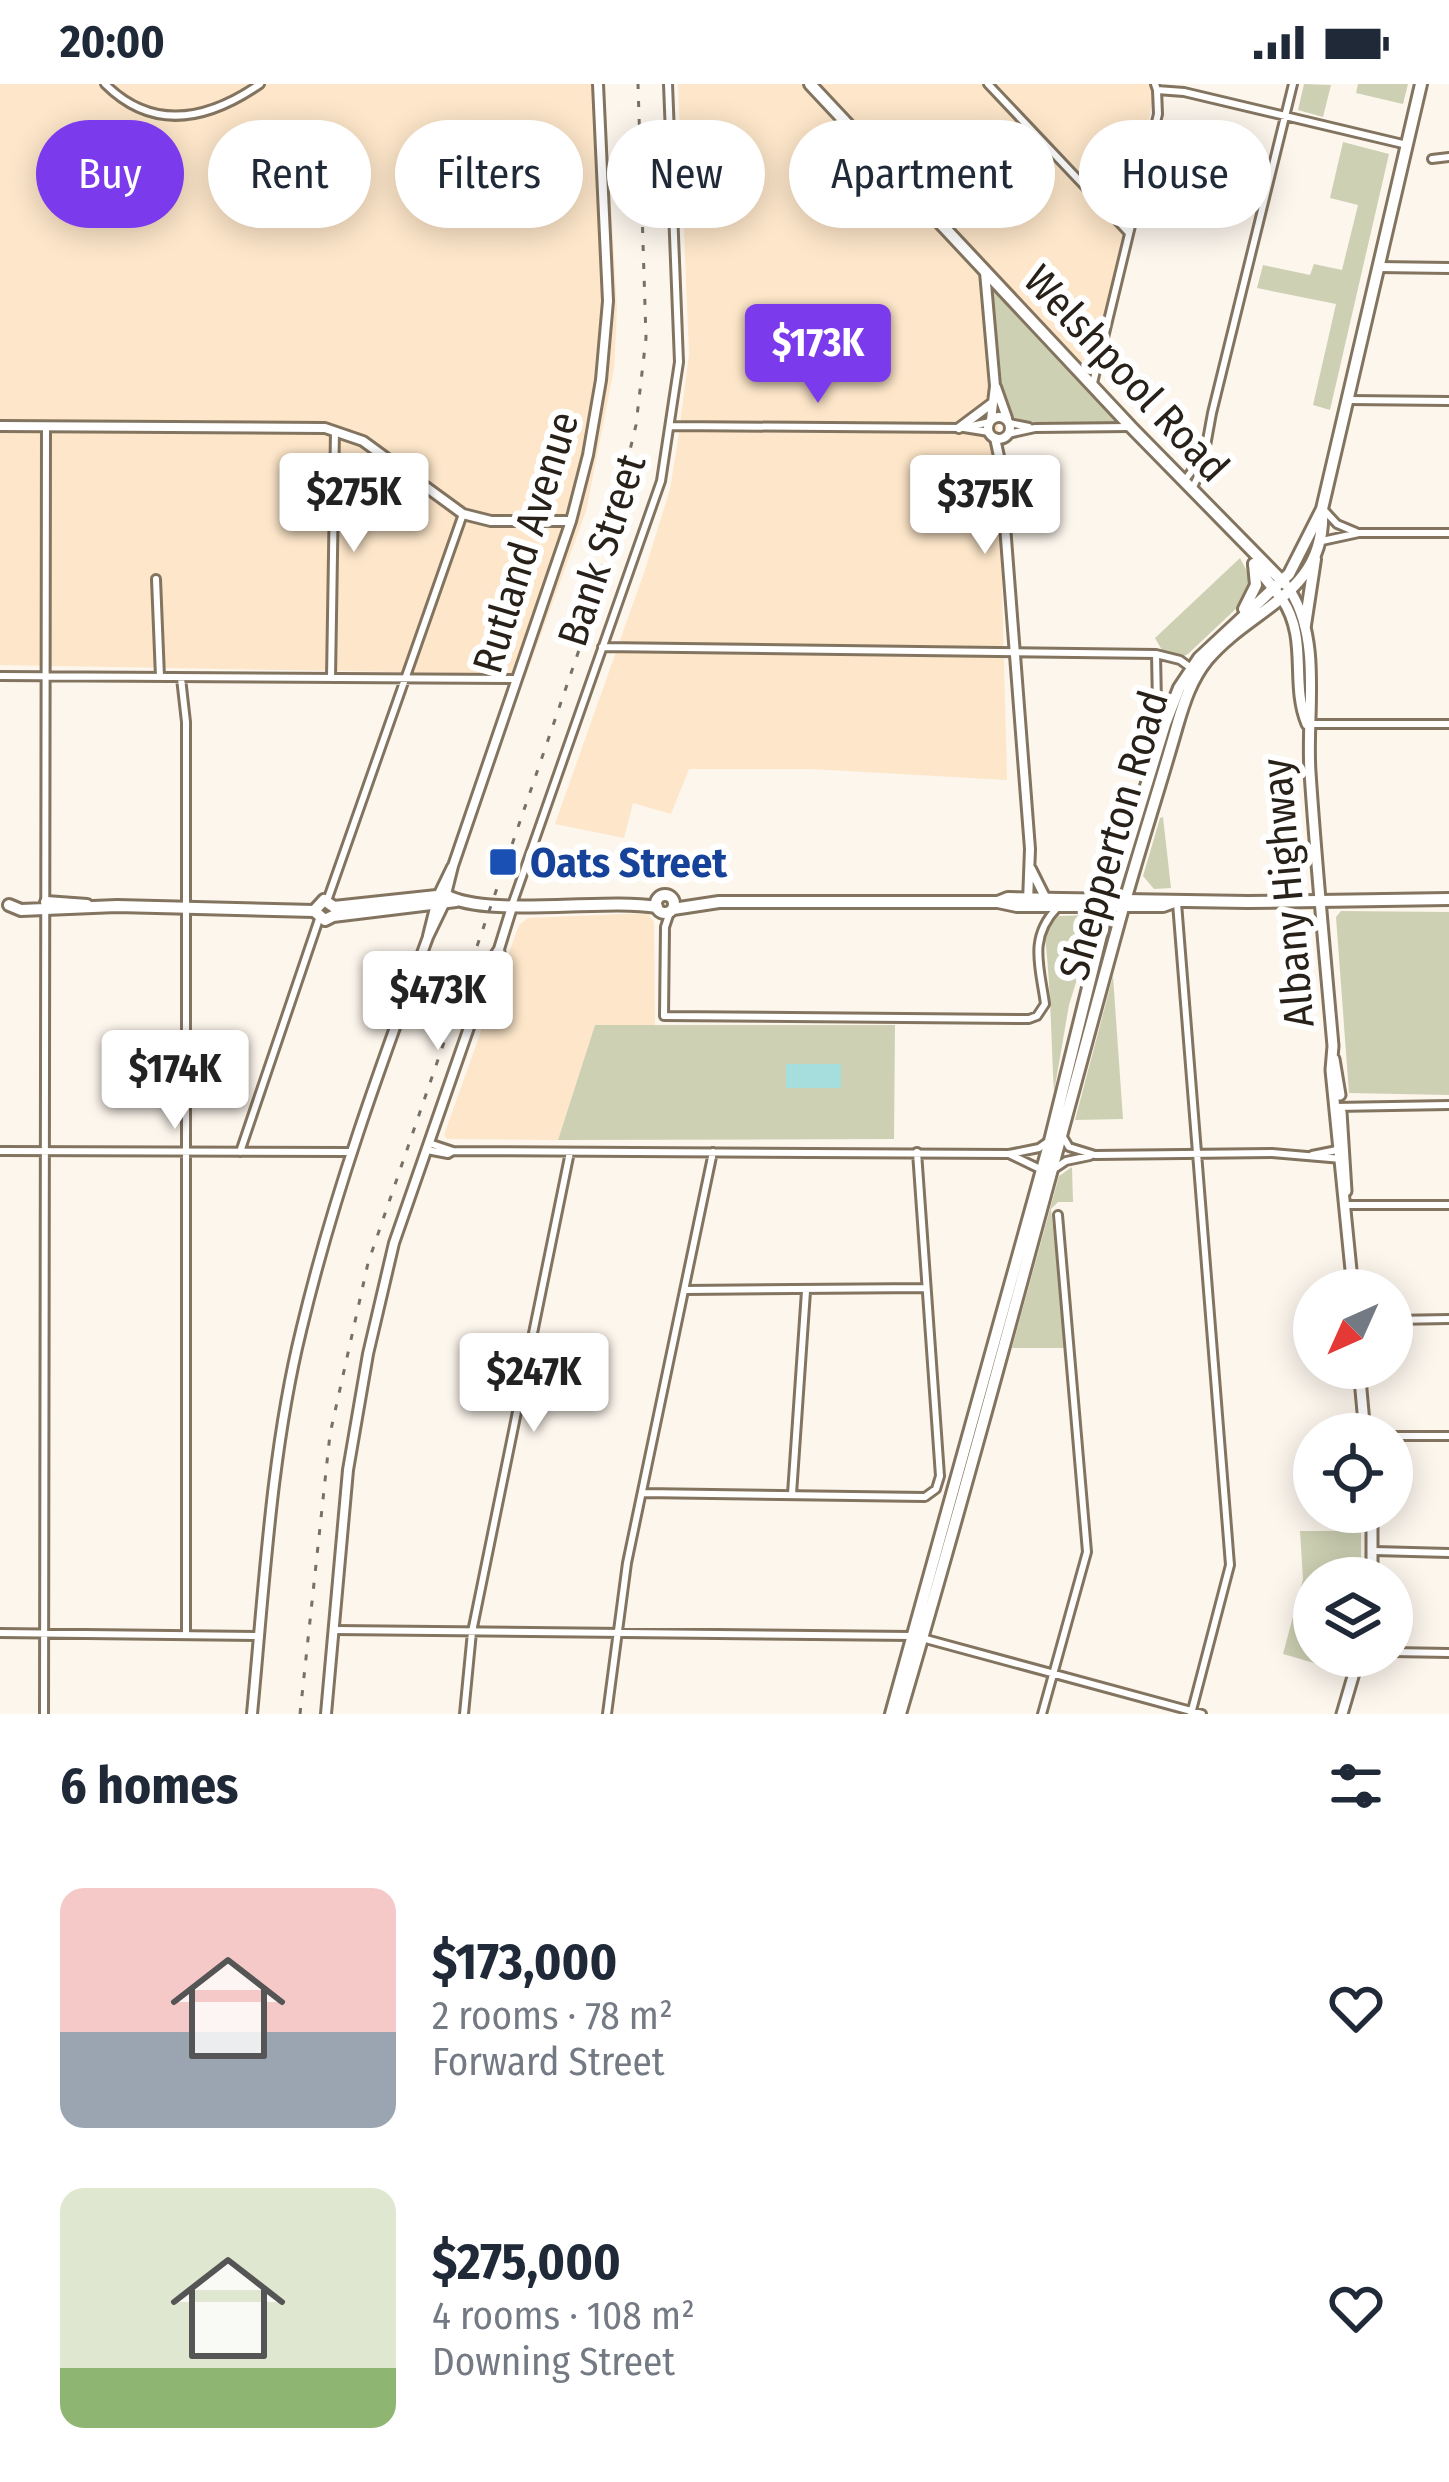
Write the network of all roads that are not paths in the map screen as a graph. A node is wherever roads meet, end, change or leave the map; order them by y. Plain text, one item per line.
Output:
1 (104, 84) edge
2 (260, 84) edge
3 (598, 84) edge
4 (668, 84) edge
5 (810, 84) edge
6 (988, 84) edge
7 (1293, 84) edge
8 (1421, 84) edge
9 (1156, 87) edge
10 (1285, 116) junction
11 (1407, 145) junction
12 (1449, 158) edge
13 (1432, 159) dead end
14 (1128, 232) junction
15 (1378, 267) junction
16 (1449, 268) edge
17 (985, 270) junction
18 (1093, 383) junction
19 (995, 386) junction
20 (1347, 400) junction
21 (1449, 400) edge
22 (993, 402) junction
23 (0, 426) edge
24 (46, 426) junction
25 (670, 426) junction
26 (1131, 427) junction
27 (961, 428) junction
28 (999, 429) junction
29 (335, 431) junction
30 (1188, 485) junction
31 (1322, 509) junction
32 (463, 514) junction
33 (571, 521) junction
34 (1359, 532) junction
35 (1449, 533) edge
36 (1317, 547) junction
37 (1248, 550) junction
38 (1254, 564) junction
39 (156, 579) dead end
40 (1282, 590) junction
41 (1235, 621) junction
42 (1305, 625) junction
43 (602, 647) junction
44 (1012, 650) junction
45 (1156, 654) junction
46 (1191, 668) junction
47 (0, 676) edge
48 (47, 676) junction
49 (160, 677) junction
50 (182, 678) junction
51 (331, 678) junction
52 (408, 678) junction
53 (517, 679) junction
54 (1157, 704) dead end
55 (1307, 724) junction
56 (1449, 724) edge
57 (1030, 868) junction
58 (1045, 897) junction
59 (1449, 899) edge
60 (1321, 900) junction
61 (444, 901) junction
62 (1028, 902) junction
63 (1118, 902) junction
64 (1177, 902) junction
65 (4, 905) edge
66 (512, 905) junction
67 (46, 906) junction
68 (188, 906) junction
69 (665, 906) junction
70 (1060, 906) junction
71 (331, 908) junction
72 (317, 915) junction
73 (1449, 1105) edge
74 (1338, 1107) junction
75 (1063, 1136) junction
76 (1050, 1141) junction
77 (428, 1147) junction
78 (713, 1150) junction
79 (0, 1151) edge
80 (570, 1151) junction
81 (46, 1152) junction
82 (239, 1152) junction
83 (350, 1152) junction
84 (917, 1152) junction
85 (189, 1153) junction
86 (1197, 1153) junction
87 (1009, 1154) junction
88 (1342, 1154) junction
89 (1095, 1155) junction
90 (1048, 1170) junction
91 (1346, 1200) junction
92 (1449, 1205) edge
93 (1058, 1214) dead end
94 (1351, 1269) edge
95 (926, 1288) junction
96 (685, 1290) junction
97 (806, 1291) junction
98 (1449, 1319) edge
99 (1413, 1320) edge
100 (1413, 1436) edge
101 (1449, 1436) edge
102 (643, 1493) junction
103 (792, 1494) junction
104 (1373, 1533) edge
105 (1374, 1551) junction
106 (1449, 1553) edge
107 (1374, 1557) edge
108 (334, 1630) junction
109 (472, 1632) junction
110 (0, 1633) edge
111 (44, 1634) junction
112 (186, 1634) junction
113 (616, 1635) junction
114 (259, 1636) junction
115 (918, 1637) junction
116 (1413, 1652) edge
117 (1449, 1653) edge
118 (1054, 1674) junction
119 (1353, 1677) edge
120 (1191, 1713) edge
121 (44, 1714) edge
122 (252, 1714) edge
123 (326, 1714) edge
124 (464, 1714) edge
125 (607, 1714) edge
126 (891, 1714) edge
127 (900, 1714) edge
128 (1042, 1714) edge
129 (1202, 1714) edge
130 (1342, 1714) edge

1 - 2 street
3 - 33 street, Rutland Avenue
4 - 25 street, Bank Street
5 - 17 main road, Welshpool Road
6 - 14 street
7 - 10 street
8 - 11 main road
9 - 10 street
9 - 14 street
10 - 11 street
10 - 30 street
11 - 15 main road
12 - 13 street
14 - 18 street
15 - 16 street
15 - 20 main road
17 - 18 main road, Welshpool Road
17 - 19 street
18 - 26 main road, Welshpool Road
19 - 22 street
19 - 28 street
20 - 21 street
20 - 31 main road
22 - 27 street
22 - 28 street
23 - 24 street
24 - 29 street
24 - 48 street
25 - 27 street
25 - 43 street, Bank Street
26 - 28 street
26 - 30 main road, Welshpool Road
27 - 28 street
28 - 44 street
29 - 32 street
29 - 51 street
30 - 37 main road, Welshpool Road
31 - 34 street
31 - 36 main road, Shepperton Road
31 - 40 main road, Shepperton Road
32 - 33 street
32 - 52 street
33 - 53 street, Rutland Avenue
34 - 35 street
34 - 36 street
36 - 40 main road, Shepperton Road
36 - 42 main road
37 - 38 main road, Welshpool Road
37 - 40 main road, Welshpool Road
38 - 40 main road, Welshpool Road
38 - 41 main road
39 - 49 street
40 - 41 main road, Shepperton Road
40 - 42 main road, Albany Highway
40 - 55 main road, Albany Highway
40 - 63 main road, Shepperton Road
41 - 46 main road, Shepperton Road
42 - 55 main road, Albany Highway
43 - 44 street
43 - 66 street, Bank Street
44 - 45 street
44 - 57 street
45 - 46 street
45 - 54 street, Shepperton Road
46 - 63 main road, Shepperton Road
47 - 48 street
48 - 49 street
48 - 67 street
49 - 50 street
50 - 51 street
50 - 68 street
51 - 52 street
52 - 53 street
52 - 71 street
53 - 61 street, Rutland Avenue
55 - 56 street
55 - 60 main road, Albany Highway
57 - 58 street
57 - 62 street
58 - 62 main road
58 - 63 main road
59 - 60 main road
60 - 64 main road
60 - 74 main road, Albany Highway
61 - 66 main road
61 - 71 main road
61 - 83 street, Rutland Avenue
62 - 69 main road
62 - 70 main road
63 - 64 main road
63 - 70 main road
63 - 75 main road, Shepperton Road
63 - 76 main road, Shepperton Road
64 - 86 street
65 - 67 main road
66 - 69 main road
66 - 77 street, Bank Street
67 - 68 main road
67 - 81 street
68 - 72 main road
68 - 85 street
69 - 70 street
71 - 72 main road
72 - 82 street
73 - 74 street
74 - 88 main road, Albany Highway
75 - 89 street
75 - 90 main road, Shepperton Road
76 - 87 street
76 - 90 main road, Shepperton Road
77 - 80 street
77 - 108 street, Bank Street
78 - 80 street
78 - 84 street
78 - 96 street
79 - 81 street
80 - 109 street
81 - 85 street
81 - 111 street
82 - 83 street
82 - 85 street
83 - 114 street, Rutland Avenue
84 - 87 street
84 - 95 street
85 - 112 street
86 - 88 street
86 - 89 street
86 - 120 street
87 - 90 street
88 - 91 main road, Albany Highway
89 - 90 street
90 - 115 main road, Shepperton Road
91 - 92 street
91 - 94 main road, Albany Highway
93 - 118 street
95 - 97 street
95 - 103 street
96 - 97 street
96 - 102 street
97 - 103 street
98 - 99 street
100 - 101 street
102 - 103 street
102 - 113 street
104 - 105 main road
105 - 106 street
105 - 107 main road
108 - 109 street
108 - 123 street, Bank Street
109 - 113 street
109 - 124 street
110 - 111 street
111 - 112 street
111 - 121 street
112 - 114 street
113 - 115 street
113 - 125 street
114 - 122 street, Rutland Avenue
115 - 118 street
115 - 126 main road, Shepperton Road
115 - 127 main road, Shepperton Road
116 - 117 street
118 - 120 street
118 - 128 street
119 - 130 main road
120 - 129 street

